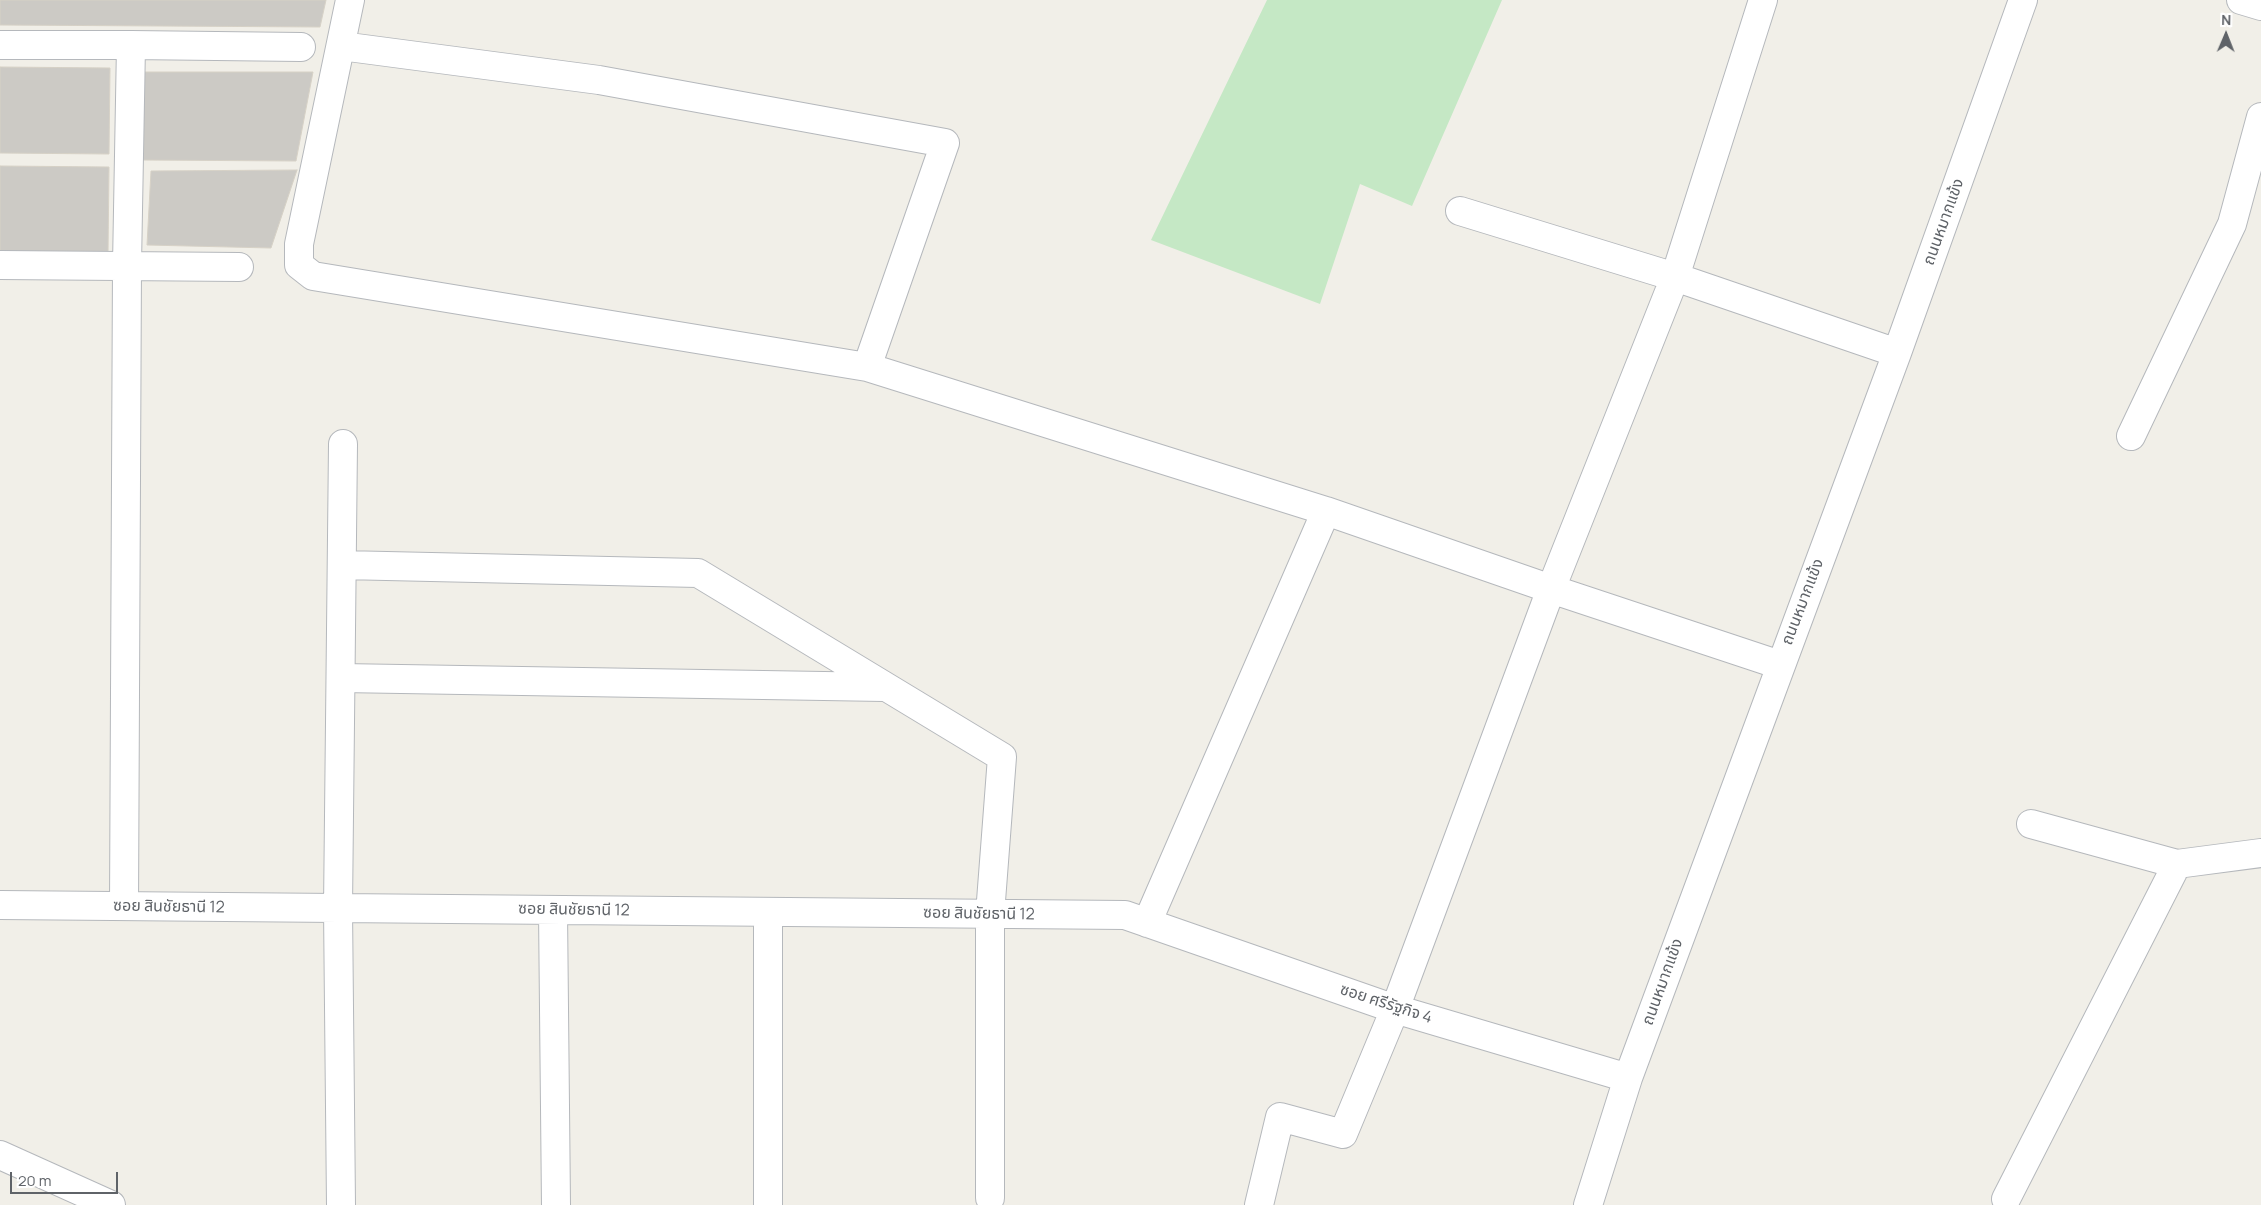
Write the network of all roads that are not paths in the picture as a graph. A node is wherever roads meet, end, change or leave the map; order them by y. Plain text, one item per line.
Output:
1 (350, 0) edge
2 (1763, 0) edge
3 (2023, 0) edge
4 (2241, 0) edge
5 (2261, 6) edge
6 (131, 45) junction
7 (0, 46) edge
8 (341, 46) junction
9 (301, 47) dead end
10 (2261, 116) edge
11 (1460, 211) dead end
12 (127, 265) junction
13 (0, 266) edge
14 (239, 267) dead end
15 (1675, 277) junction
16 (1897, 352) junction
17 (867, 367) junction
18 (2131, 436) dead end
19 (343, 444) dead end
20 (1326, 511) junction
21 (342, 565) junction
22 (1551, 590) junction
23 (1780, 665) junction
24 (341, 678) junction
25 (885, 687) junction
26 (2031, 824) dead end
27 (2261, 854) edge
28 (2177, 864) junction
29 (0, 905) edge
30 (124, 906) junction
31 (338, 908) junction
32 (552, 910) junction
33 (768, 912) junction
34 (990, 914) junction
35 (1147, 923) junction
36 (1395, 1009) junction
37 (1628, 1078) junction
38 (0, 1155) edge
39 (990, 1198) dead end
40 (2006, 1199) dead end
41 (111, 1205) edge
42 (341, 1205) edge
43 (556, 1205) edge
44 (768, 1205) edge
45 (1259, 1205) edge
46 (1588, 1205) edge

1 - 8 street
2 - 15 street
3 - 16 street, ถนนหมากแข้ง
4 - 5 street
6 - 7 street
6 - 9 street
6 - 12 street
8 - 17 street
8 - 17 street
10 - 18 street
11 - 15 street
12 - 13 street
12 - 14 street
12 - 30 street
15 - 16 street
15 - 22 street
16 - 23 street, ถนนหมากแข้ง
17 - 20 street
19 - 21 street
20 - 22 street
20 - 35 street
21 - 24 street
21 - 25 street
22 - 23 street
22 - 36 street
23 - 37 street, ถนนหมากแข้ง
24 - 25 street
24 - 31 street
25 - 34 street
26 - 28 street
27 - 28 street
28 - 40 street
29 - 30 street, ซอย สินชัยธานี 12
30 - 31 street, ซอย สินชัยธานี 12
31 - 32 street, ซอย สินชัยธานี 12
31 - 42 street
32 - 33 street, ซอย สินชัยธานี 12
32 - 43 street
33 - 34 street, ซอย สินชัยธานี 12
33 - 44 street
34 - 35 street, ซอย สินชัยธานี 12
34 - 39 street
35 - 36 street, ซอย ศรีรัฐกิจ 4
36 - 37 street, ซอย ศรีรัฐกิจ 4
36 - 45 street
37 - 46 street, ถนนหมากแข้ง
38 - 41 street

